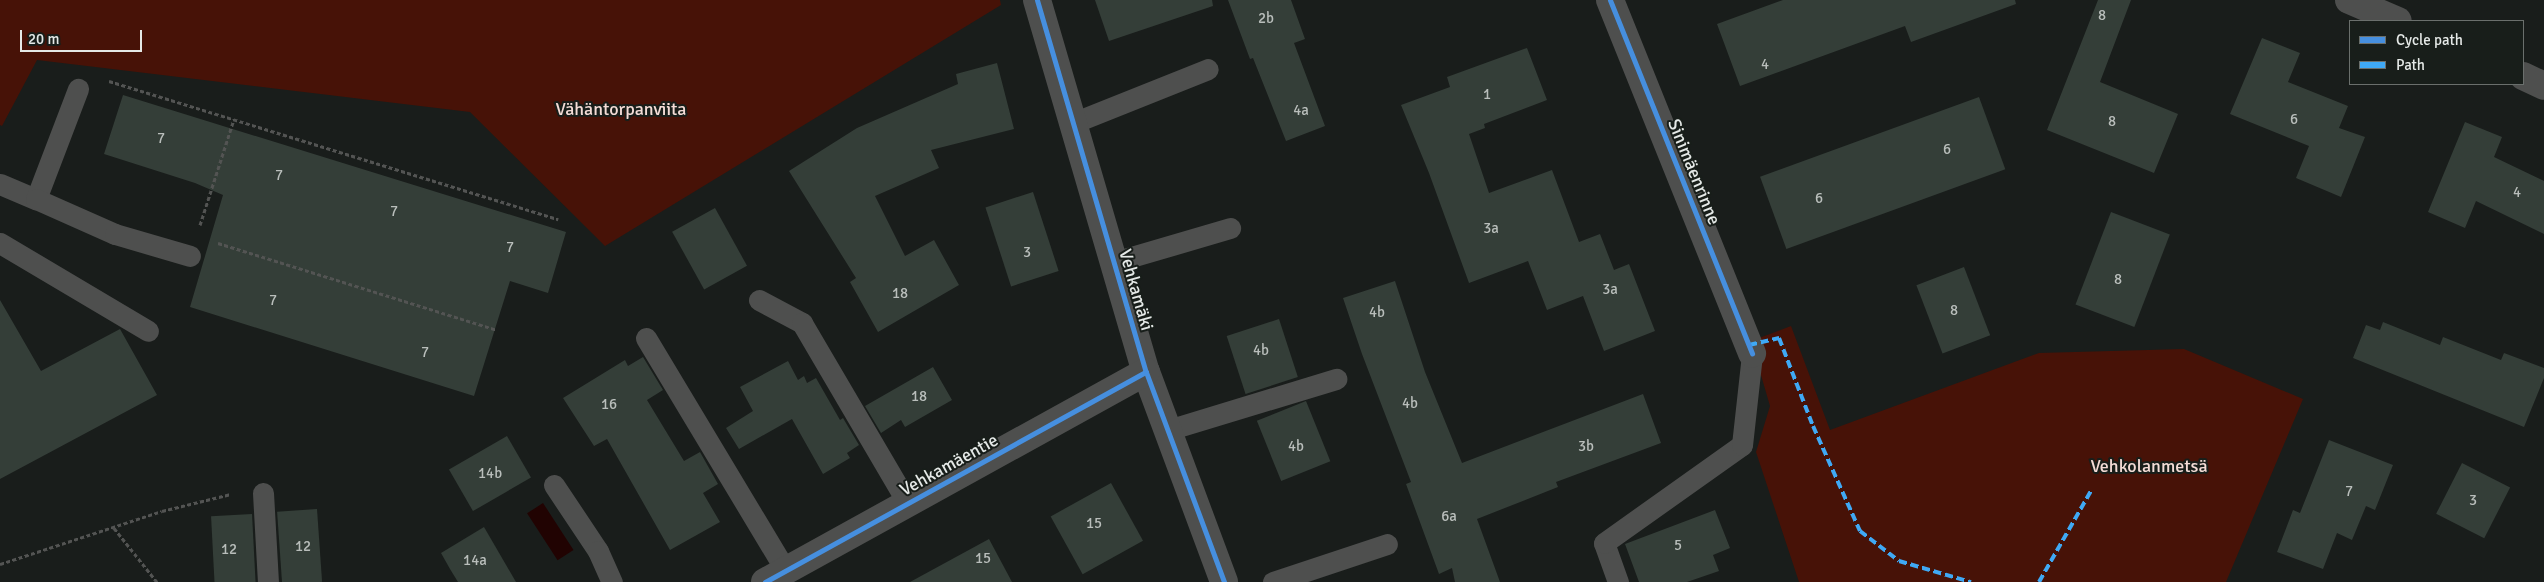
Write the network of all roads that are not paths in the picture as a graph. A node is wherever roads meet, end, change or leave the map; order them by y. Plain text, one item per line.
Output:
1 (1037, 0) edge
2 (1610, 0) edge
3 (2349, 0) edge
4 (2396, 20) edge
5 (1208, 69) dead end
6 (2524, 76) edge
7 (2544, 86) edge
8 (78, 89) road end
9 (1073, 123) junction
10 (0, 184) edge
11 (36, 199) junction
12 (1230, 228) dead end
13 (0, 242) edge
14 (190, 256) road end
15 (1114, 262) junction
16 (759, 300) dead end
17 (148, 331) dead end
18 (646, 338) dead end
19 (1752, 354) joint
20 (1146, 372) junction
21 (1336, 378) dead end
22 (1168, 430) junction
23 (554, 484) dead end
24 (263, 493) road end
25 (908, 504) junction
26 (1387, 544) dead end
27 (776, 576) edge
28 (268, 582) edge
29 (612, 582) edge
30 (1224, 582) edge
31 (1273, 582) edge
32 (1618, 582) edge

1 - 9 street, Vehkamäki
2 - 19 street, Sinimäenrinne
3 - 4 street
5 - 9 lane
6 - 7 street
8 - 11 lane
9 - 15 street, Vehkamäki
10 - 11 lane
11 - 14 lane
12 - 15 lane
13 - 17 lane
15 - 20 street, Vehkamäki
16 - 25 lane
18 - 27 lane
19 - 32 lane
20 - 22 street, Vehkamäki
20 - 25 street, Vehkamäentie
21 - 22 lane
22 - 30 street, Vehkamäki
23 - 29 lane
24 - 28 lane
25 - 27 street, Vehkamäentie
26 - 31 lane

